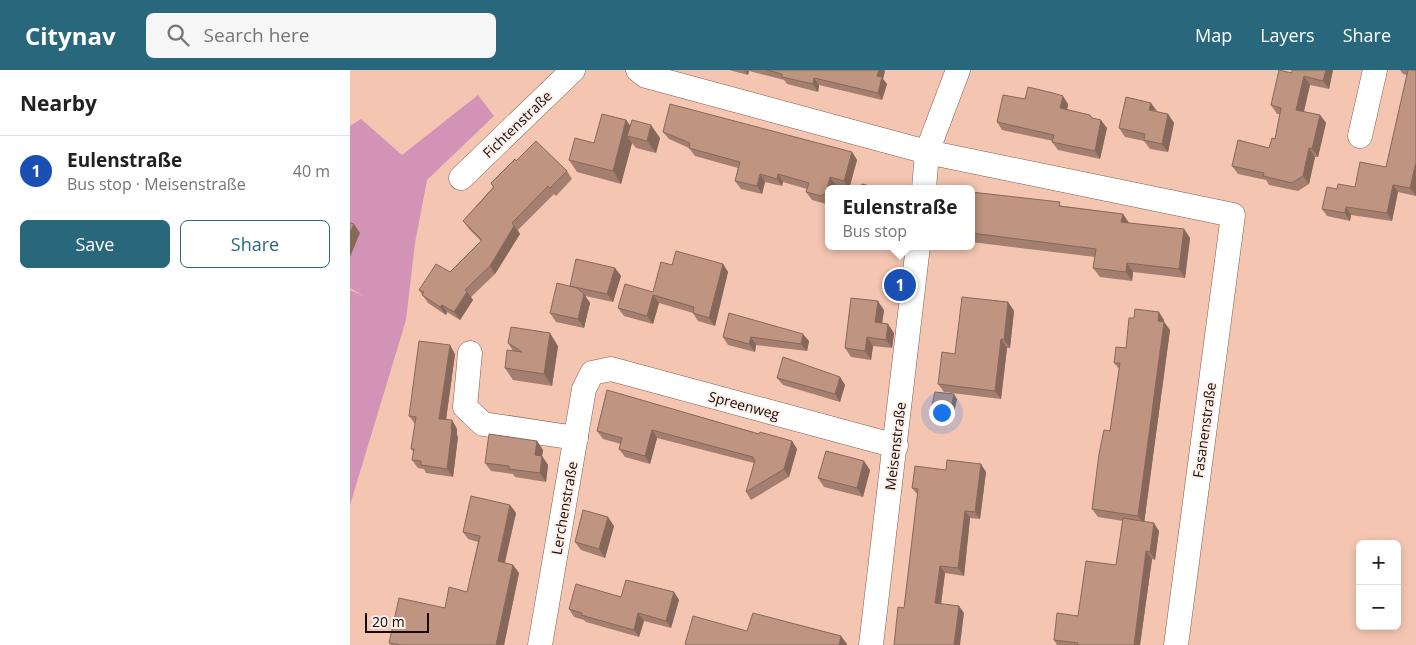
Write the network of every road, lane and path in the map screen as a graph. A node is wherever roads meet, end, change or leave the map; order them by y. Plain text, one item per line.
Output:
1 (574, 70) edge
2 (638, 70) edge
3 (958, 70) edge
4 (1375, 70) edge
5 (1360, 136) dead end
6 (927, 152) junction
7 (461, 178) dead end
8 (924, 185) edge
9 (918, 250) edge
10 (470, 353) dead end
11 (592, 373) joint
12 (576, 438) junction
13 (896, 446) junction
14 (547, 644) edge
15 (871, 645) edge
16 (1176, 645) edge

1 - 7 street, Fichtenstraße
2 - 6 street
3 - 6 street
4 - 5 street
6 - 8 street
6 - 16 street, Fasanenstraße
9 - 13 street, Meisenstraße
10 - 12 street
11 - 12 street, Lerchenstraße
11 - 13 street, Spreenweg
12 - 14 street, Lerchenstraße
13 - 15 street, Meisenstraße

